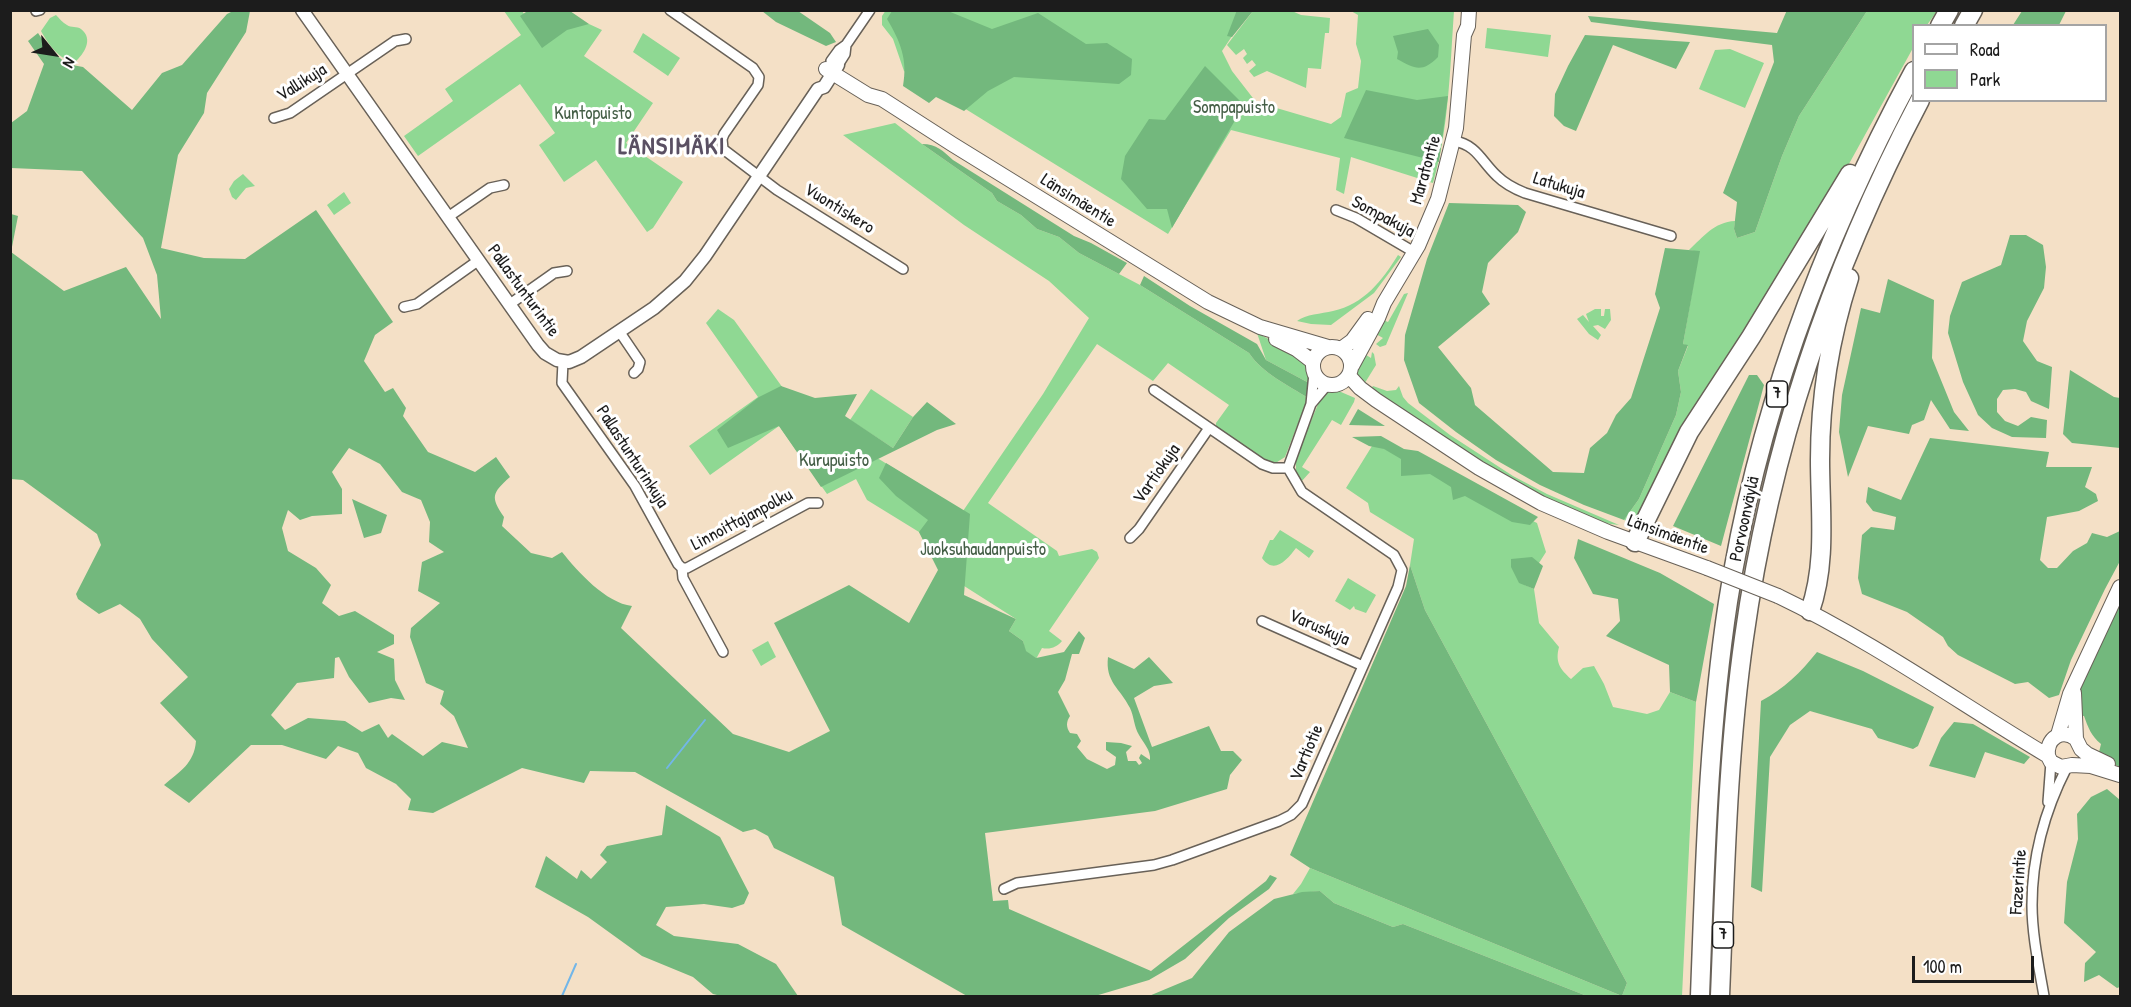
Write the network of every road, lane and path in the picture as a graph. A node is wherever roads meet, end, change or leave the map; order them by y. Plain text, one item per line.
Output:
1 (302, 10) edge
2 (670, 10) edge
3 (870, 10) edge
4 (1463, 10) edge
5 (1469, 10) edge
6 (1949, 10) edge
7 (1973, 10) edge
8 (1941, 24) edge
9 (1965, 24) edge
10 (1464, 35) junction
11 (406, 39) dead end
12 (832, 67) junction
13 (347, 74) junction
14 (1912, 75) edge
15 (1898, 100) junction
16 (1919, 102) edge
17 (274, 118) dead end
18 (1454, 141) junction
19 (759, 177) junction
20 (1881, 177) junction
21 (504, 185) dead end
22 (1336, 210) dead end
23 (448, 217) junction
24 (1671, 236) dead end
25 (1414, 252) junction
26 (479, 260) junction
27 (903, 269) dead end
28 (567, 271) dead end
29 (1384, 303) junction
30 (510, 304) junction
31 (404, 307) dead end
32 (1260, 327) junction
33 (619, 331) junction
34 (1335, 348) junction
35 (563, 362) junction
36 (1313, 367) junction
37 (1350, 371) junction
38 (634, 373) dead end
39 (1332, 385) junction
40 (1154, 390) dead end
41 (1376, 400) junction
42 (1311, 404) junction
43 (1209, 428) junction
44 (1288, 468) junction
45 (818, 503) dead end
46 (1130, 538) dead end
47 (1635, 542) junction
48 (682, 568) junction
49 (2121, 588) edge
50 (1810, 611) junction
51 (1262, 621) dead end
52 (723, 652) dead end
53 (1363, 666) junction
54 (2075, 682) junction
55 (2013, 734) junction
56 (2055, 737) junction
57 (2079, 744) junction
58 (2050, 759) junction
59 (2070, 766) junction
60 (2121, 774) edge
61 (2048, 807) junction
62 (1726, 874) junction
63 (1004, 889) dead end
64 (1702, 922) junction
65 (1693, 996) edge
66 (1700, 996) edge
67 (1720, 996) edge
68 (1732, 996) edge
69 (2044, 996) edge

1 - 13 street, Pallastunturintie
2 - 19 street, Vuontiskero
3 - 12 street
4 - 10 main road, Maratontie
5 - 10 main road, Maratontie
6 - 8 highway
7 - 9 highway
10 - 18 main road, Maratontie
11 - 13 street, Vallikuja
12 - 19 street, Pallastunturintie
12 - 32 main road, Länsimäentie
13 - 17 street, Vallikuja
13 - 23 street, Pallastunturintie
14 - 15 highway, Porvoonväylä / 7
15 - 47 highway
15 - 64 highway, Porvoonväylä / 7
16 - 20 highway, Porvoonväylä / 7
18 - 24 street, Latukuja
18 - 25 main road, Maratontie
19 - 27 street, Vuontiskero
19 - 33 street, Pallastunturintie
20 - 50 highway
20 - 62 highway, Porvoonväylä / 7
21 - 23 street
22 - 25 street, Sompakuja
23 - 26 street, Pallastunturintie
25 - 29 main road, Maratontie
26 - 30 street, Pallastunturintie
26 - 31 street
28 - 30 street
29 - 34 main road, Maratontie
29 - 37 main road, Maratontie
30 - 35 street, Pallastunturintie
32 - 34 main road, Länsimäentie
32 - 36 main road, Länsimäentie
33 - 35 street, Pallastunturintie
33 - 38 street
34 - 36 main road
34 - 37 main road
35 - 48 street, Pallastunturinkuja
36 - 39 main road
36 - 42 street
37 - 39 main road
37 - 41 main road, Länsimäentie
39 - 41 main road, Länsimäentie
39 - 42 street
40 - 43 street
41 - 47 main road, Länsimäentie
42 - 44 street
43 - 44 street
43 - 46 street, Vartiokuja
44 - 53 street, Vartiotie
45 - 48 street, Linnoittajanpolku
47 - 50 main road, Länsimäentie, bridge
48 - 52 street, Pallastunturinkuja
49 - 54 main road
50 - 55 main road, Länsimäentie
51 - 53 street, Varuskuja
53 - 63 street, Vartiotie
54 - 56 main road
54 - 57 main road
55 - 56 main road, Länsimäentie
55 - 58 main road, Länsimäentie
56 - 57 main road, Länsimäentie
56 - 58 main road
57 - 59 main road
57 - 60 main road, Länsimäentie
58 - 59 main road, Länsimäentie
58 - 61 street, Fazerintie
59 - 60 main road, Länsimäentie
59 - 61 street, Fazerintie
61 - 69 street, Fazerintie
62 - 67 highway, Porvoonväylä / 7
62 - 68 highway
64 - 65 highway
64 - 66 highway, Porvoonväylä / 7

